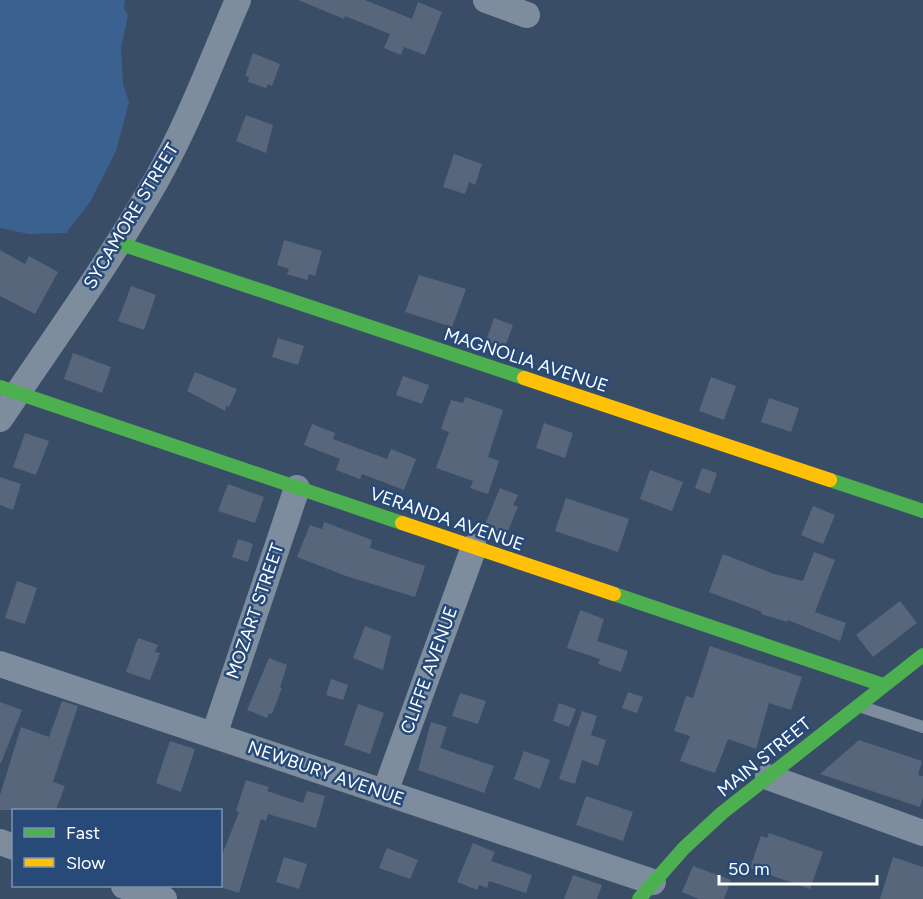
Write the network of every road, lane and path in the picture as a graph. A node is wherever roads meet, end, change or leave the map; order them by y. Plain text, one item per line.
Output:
1 (238, 0) edge
2 (486, 0) edge
3 (527, 15) dead end
4 (118, 243) junction
5 (9, 390) edge
6 (0, 419) edge
7 (297, 488) junction
8 (923, 511) edge
9 (474, 547) junction
10 (923, 655) edge
11 (0, 664) edge
12 (883, 685) junction
13 (858, 706) junction
14 (923, 727) edge
15 (214, 735) junction
16 (768, 777) junction
17 (385, 792) junction
18 (923, 833) edge
19 (130, 887) edge
20 (646, 890) edge
21 (164, 899) edge

1 - 4 street, SYCAMORE STREET
2 - 3 street
4 - 5 street, SYCAMORE STREET
4 - 8 street, MAGNOLIA AVENUE
5 - 6 street, SYCAMORE STREET
5 - 7 street, VERANDA AVENUE
7 - 9 street, VERANDA AVENUE
7 - 15 street, MOZART STREET
9 - 12 street, VERANDA AVENUE
9 - 17 street, CLIFFE AVENUE
10 - 12 street, MAIN STREET
11 - 15 street, NEWBURY AVENUE
12 - 13 street, MAIN STREET
13 - 14 lane
13 - 16 street, MAIN STREET
15 - 17 street, NEWBURY AVENUE
16 - 18 street
16 - 20 street, MAIN STREET
17 - 20 street, NEWBURY AVENUE
19 - 21 street

